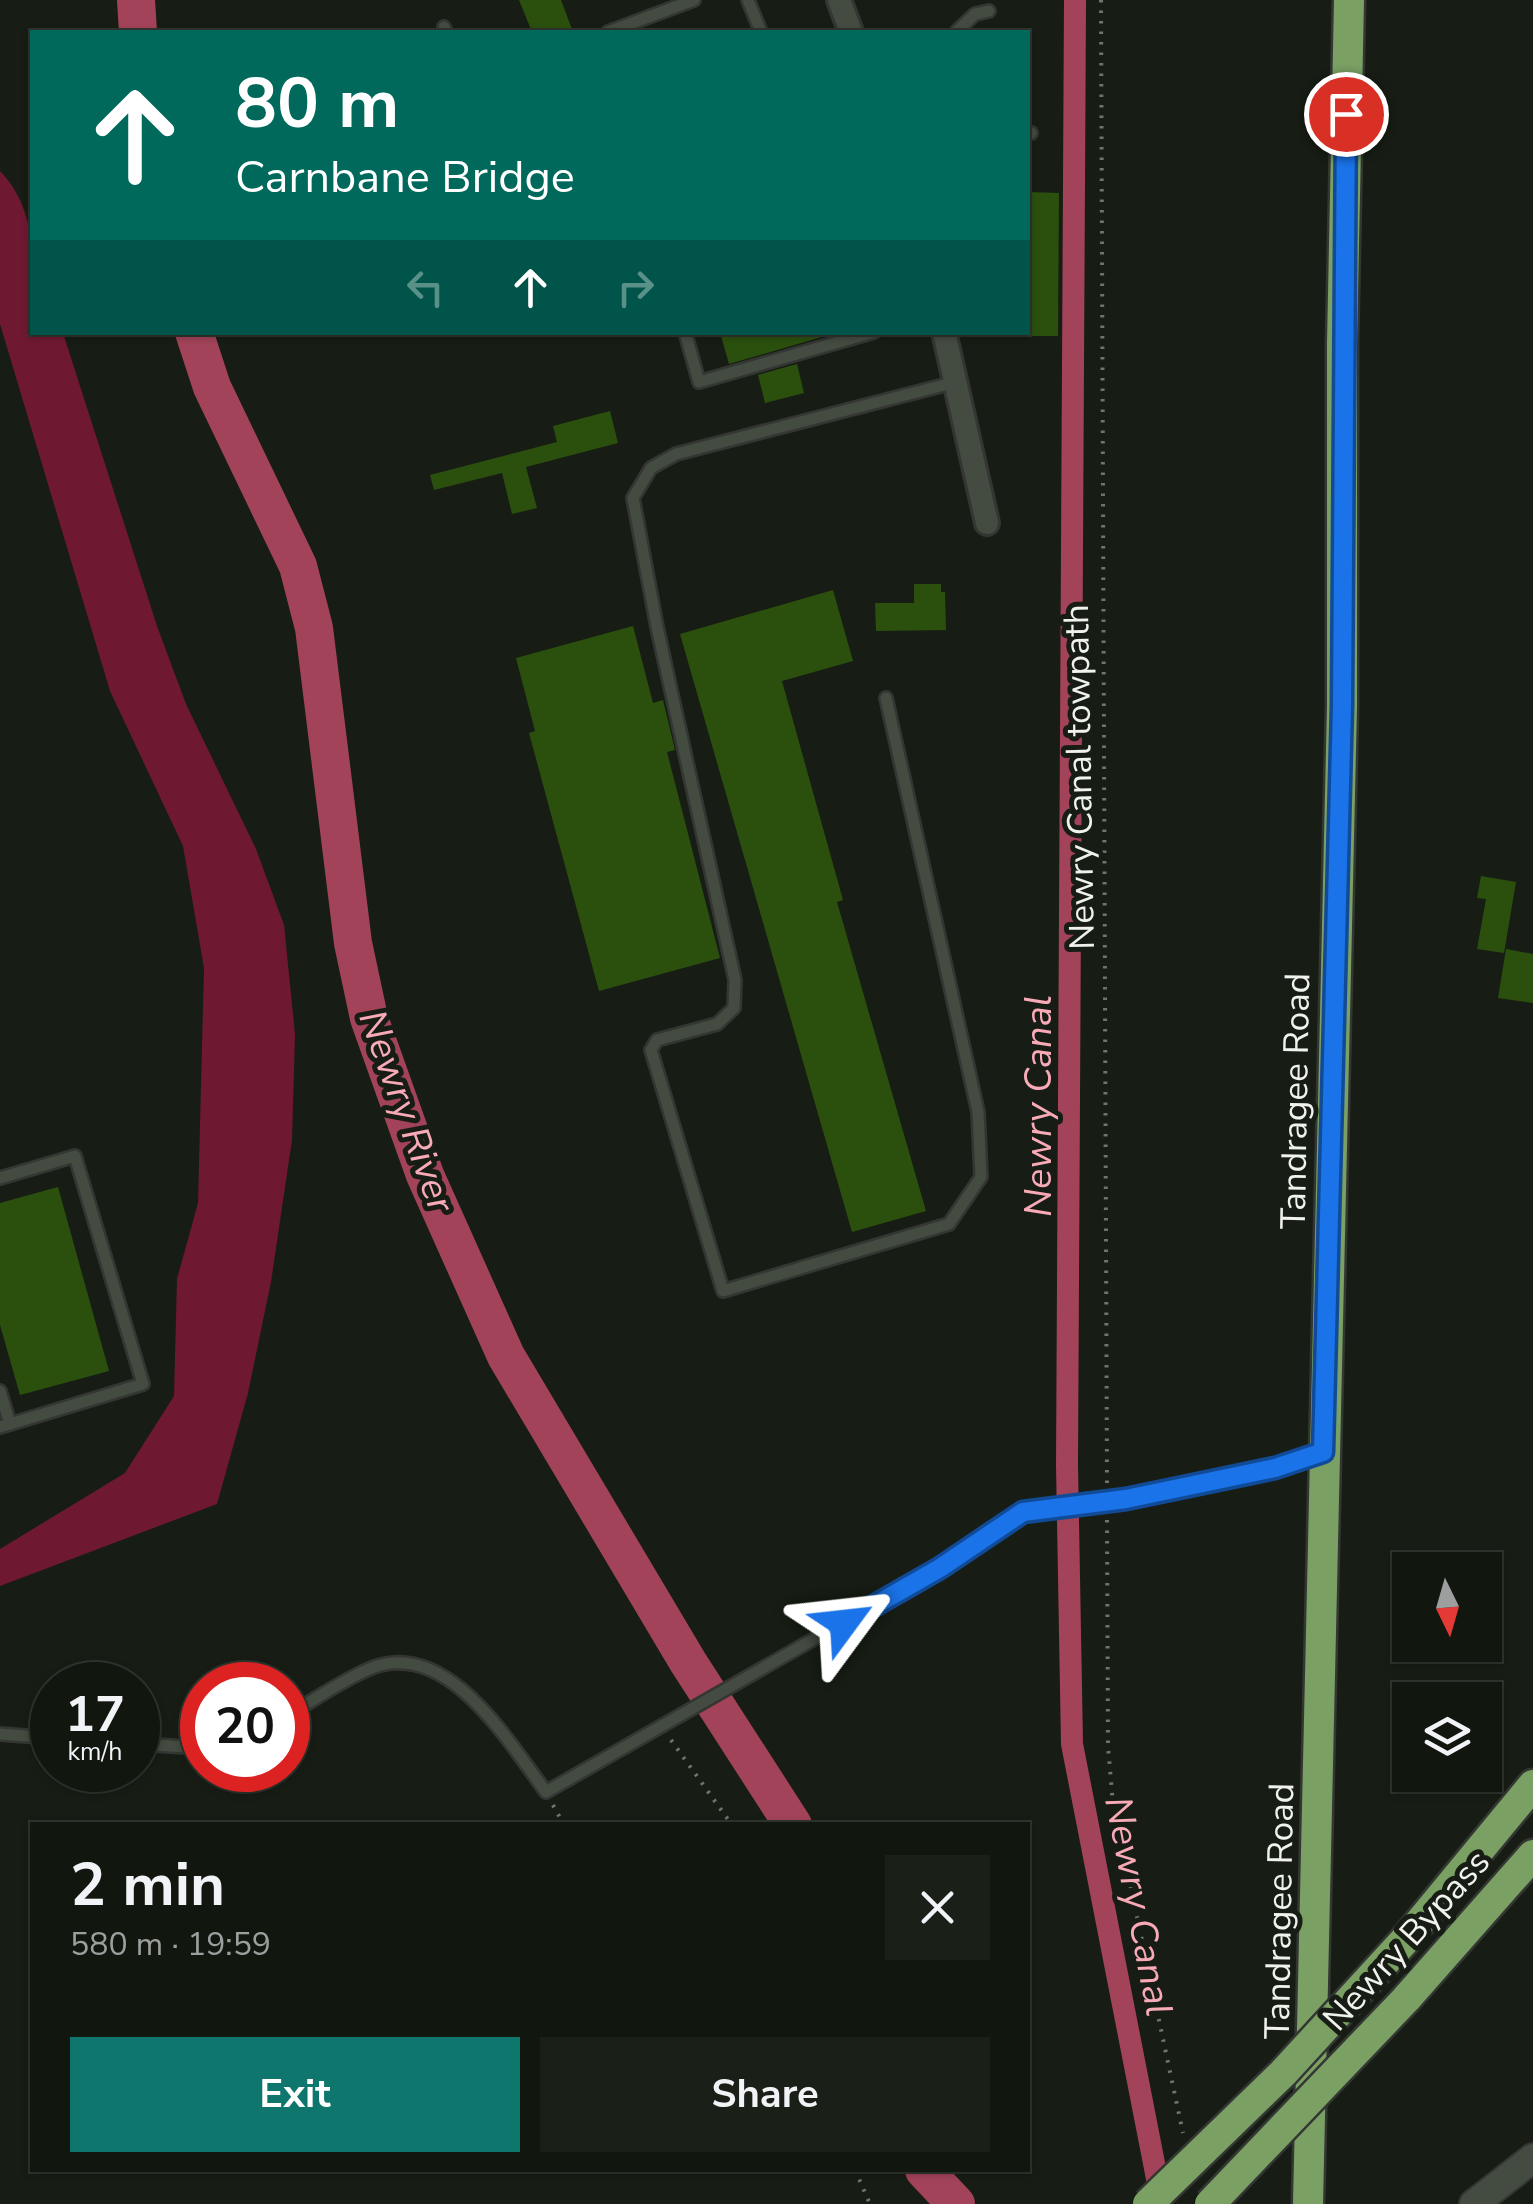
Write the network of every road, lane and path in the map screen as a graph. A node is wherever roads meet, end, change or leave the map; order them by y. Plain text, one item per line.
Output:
1 (694, 0) edge
2 (748, 0) edge
3 (839, 0) edge
4 (1101, 0) edge
5 (1349, 0) edge
6 (989, 11) dead end
7 (613, 30) edge
8 (760, 30) edge
9 (850, 30) edge
10 (958, 30) edge
11 (687, 335) edge
12 (863, 335) edge
13 (945, 335) edge
14 (956, 382) junction
15 (987, 523) dead end
16 (886, 698) dead end
17 (0, 1178) edge
18 (0, 1391) edge
19 (5, 1426) edge
20 (1323, 1452) junction
21 (1106, 1492) dead end
22 (1107, 1511) dead end
23 (310, 1703) edge
24 (662, 1728) junction
25 (0, 1734) edge
26 (30, 1736) edge
27 (1533, 1785) edge
28 (546, 1792) junction
29 (562, 1822) edge
30 (730, 1822) edge
31 (1533, 1855) edge
32 (1186, 2150) dead end
33 (1533, 2158) edge
34 (855, 2172) edge
35 (870, 2204) edge
36 (1148, 2204) edge
37 (1210, 2204) edge
38 (1308, 2204) edge
39 (1474, 2204) edge

1 - 7 lane
2 - 8 lane
3 - 9 street
4 - 21 path, Newry Canal towpath
5 - 20 highway, Tandragee Road
6 - 10 lane
11 - 12 lane
13 - 14 street
14 - 15 street
14 - 16 lane
17 - 19 lane
18 - 19 lane
20 - 24 lane, bridge
20 - 38 highway, Tandragee Road
22 - 32 path
23 - 28 lane
24 - 28 lane
24 - 30 path
25 - 26 lane
27 - 36 highway, Newry Bypass, bridge
28 - 29 path
31 - 37 highway, Newry Bypass, bridge
33 - 39 street
34 - 35 path

